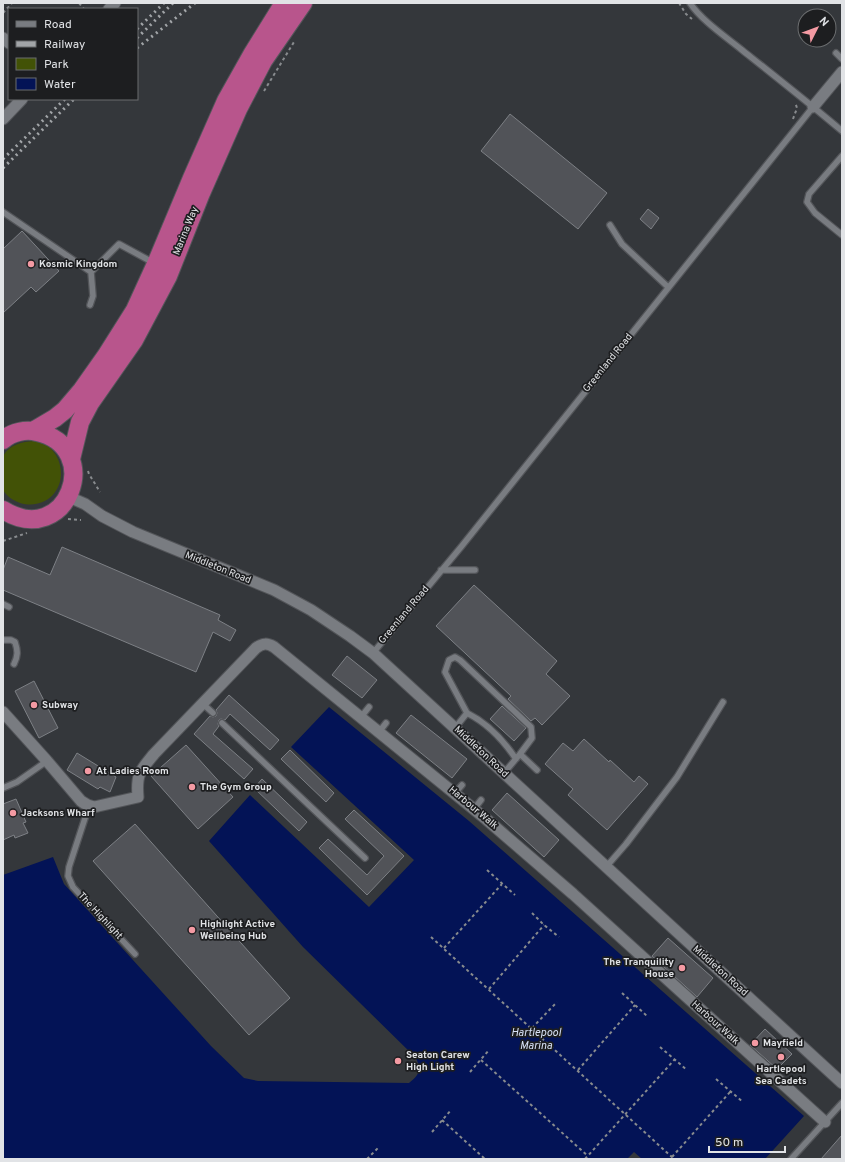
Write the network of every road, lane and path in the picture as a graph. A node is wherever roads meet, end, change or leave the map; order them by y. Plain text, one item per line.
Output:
1 (12, 3) edge
2 (284, 3) edge
3 (303, 3) edge
4 (690, 3) edge
5 (3, 13) edge
6 (297, 37) dead end
7 (836, 53) dead end
8 (842, 59) edge
9 (842, 72) edge
10 (264, 91) dead end
11 (21, 100) edge
12 (813, 107) junction
13 (3, 119) edge
14 (842, 131) edge
15 (842, 156) edge
16 (3, 212) edge
17 (610, 225) dead end
18 (842, 235) edge
19 (156, 264) junction
20 (91, 272) junction
21 (668, 287) junction
22 (90, 305) dead end
23 (33, 431) junction
24 (3, 440) edge
25 (71, 459) junction
26 (87, 468) dead end
27 (100, 492) dead end
28 (68, 496) junction
29 (3, 510) edge
30 (26, 519) junction
31 (3, 527) edge
32 (441, 570) junction
33 (475, 570) dead end
34 (3, 604) edge
35 (9, 607) dead end
36 (3, 640) edge
37 (373, 653) junction
38 (14, 664) dead end
39 (723, 702) dead end
40 (203, 704) junction
41 (368, 707) dead end
42 (3, 712) edge
43 (467, 712) junction
44 (213, 713) dead end
45 (361, 717) junction
46 (222, 722) dead end
47 (455, 728) junction
48 (520, 754) junction
49 (516, 760) junction
50 (47, 761) junction
51 (537, 770) dead end
52 (504, 773) junction
53 (462, 784) dead end
54 (3, 788) edge
55 (455, 793) junction
56 (481, 800) dead end
57 (89, 806) junction
58 (474, 809) junction
59 (365, 858) dead end
60 (606, 867) junction
61 (487, 870) dead end
62 (502, 884) junction
63 (515, 895) dead end
64 (532, 913) dead end
65 (544, 925) junction
66 (431, 937) dead end
67 (559, 937) dead end
68 (444, 948) junction
69 (135, 954) dead end
70 (489, 989) junction
71 (622, 993) dead end
72 (557, 1002) dead end
73 (635, 1004) junction
74 (648, 1017) dead end
75 (532, 1028) junction
76 (660, 1046) dead end
77 (489, 1050) dead end
78 (675, 1059) junction
79 (481, 1060) junction
80 (578, 1070) junction
81 (687, 1070) dead end
82 (470, 1072) dead end
83 (716, 1079) dead end
84 (842, 1083) edge
85 (730, 1092) junction
86 (743, 1102) dead end
87 (842, 1103) edge
88 (451, 1110) dead end
89 (626, 1114) junction
90 (442, 1120) junction
91 (825, 1122) junction
92 (432, 1132) dead end
93 (378, 1148) dead end
94 (588, 1156) junction
95 (673, 1158) edge
96 (367, 1159) edge
97 (484, 1159) edge
98 (585, 1159) edge
99 (791, 1159) edge

1 - 5 path
2 - 19 highway, Marina Way
3 - 25 highway, Marina Way
4 - 12 lane
6 - 10 path
7 - 8 lane
9 - 12 street, Greenland Road
11 - 13 street
12 - 14 lane
12 - 21 lane, Greenland Road
15 - 18 lane
16 - 20 lane
17 - 21 lane
19 - 20 lane
19 - 23 highway, Marina Way
20 - 22 lane
21 - 32 lane, Greenland Road
23 - 24 highway
23 - 25 highway
25 - 28 highway
26 - 27 path
28 - 30 highway
28 - 37 street, Middleton Road
29 - 30 highway
30 - 31 highway
32 - 33 lane
32 - 37 lane, Greenland Road
34 - 35 lane
36 - 38 lane
37 - 47 street, Middleton Road
39 - 60 lane
40 - 44 lane
40 - 45 street, Harbour Walk
40 - 57 street, Harbour Walk
41 - 45 lane
42 - 50 street
43 - 47 lane
43 - 48 lane
43 - 49 lane
45 - 55 street, Harbour Walk
46 - 59 lane
47 - 52 street, Middleton Road
48 - 49 lane
48 - 51 lane
49 - 52 lane
50 - 54 lane
50 - 57 street
52 - 60 street, Middleton Road
53 - 55 lane
55 - 58 street, Harbour Walk
56 - 58 lane
57 - 69 lane, The Highlight
58 - 91 street, Harbour Walk
60 - 84 street, Middleton Road
61 - 62 path
62 - 63 path
62 - 68 path
64 - 65 path
65 - 67 path
65 - 70 path
66 - 68 path
68 - 70 path
70 - 75 path
71 - 73 path
72 - 75 path
73 - 74 path
73 - 80 path
75 - 80 path
76 - 78 path
77 - 79 path
78 - 81 path
78 - 89 path
79 - 82 path
79 - 94 path
80 - 89 path
83 - 85 path
85 - 86 path
85 - 95 path
87 - 91 lane
88 - 90 path
89 - 94 path
89 - 95 path
90 - 92 path
90 - 97 path
91 - 99 lane
93 - 96 path
94 - 98 path

